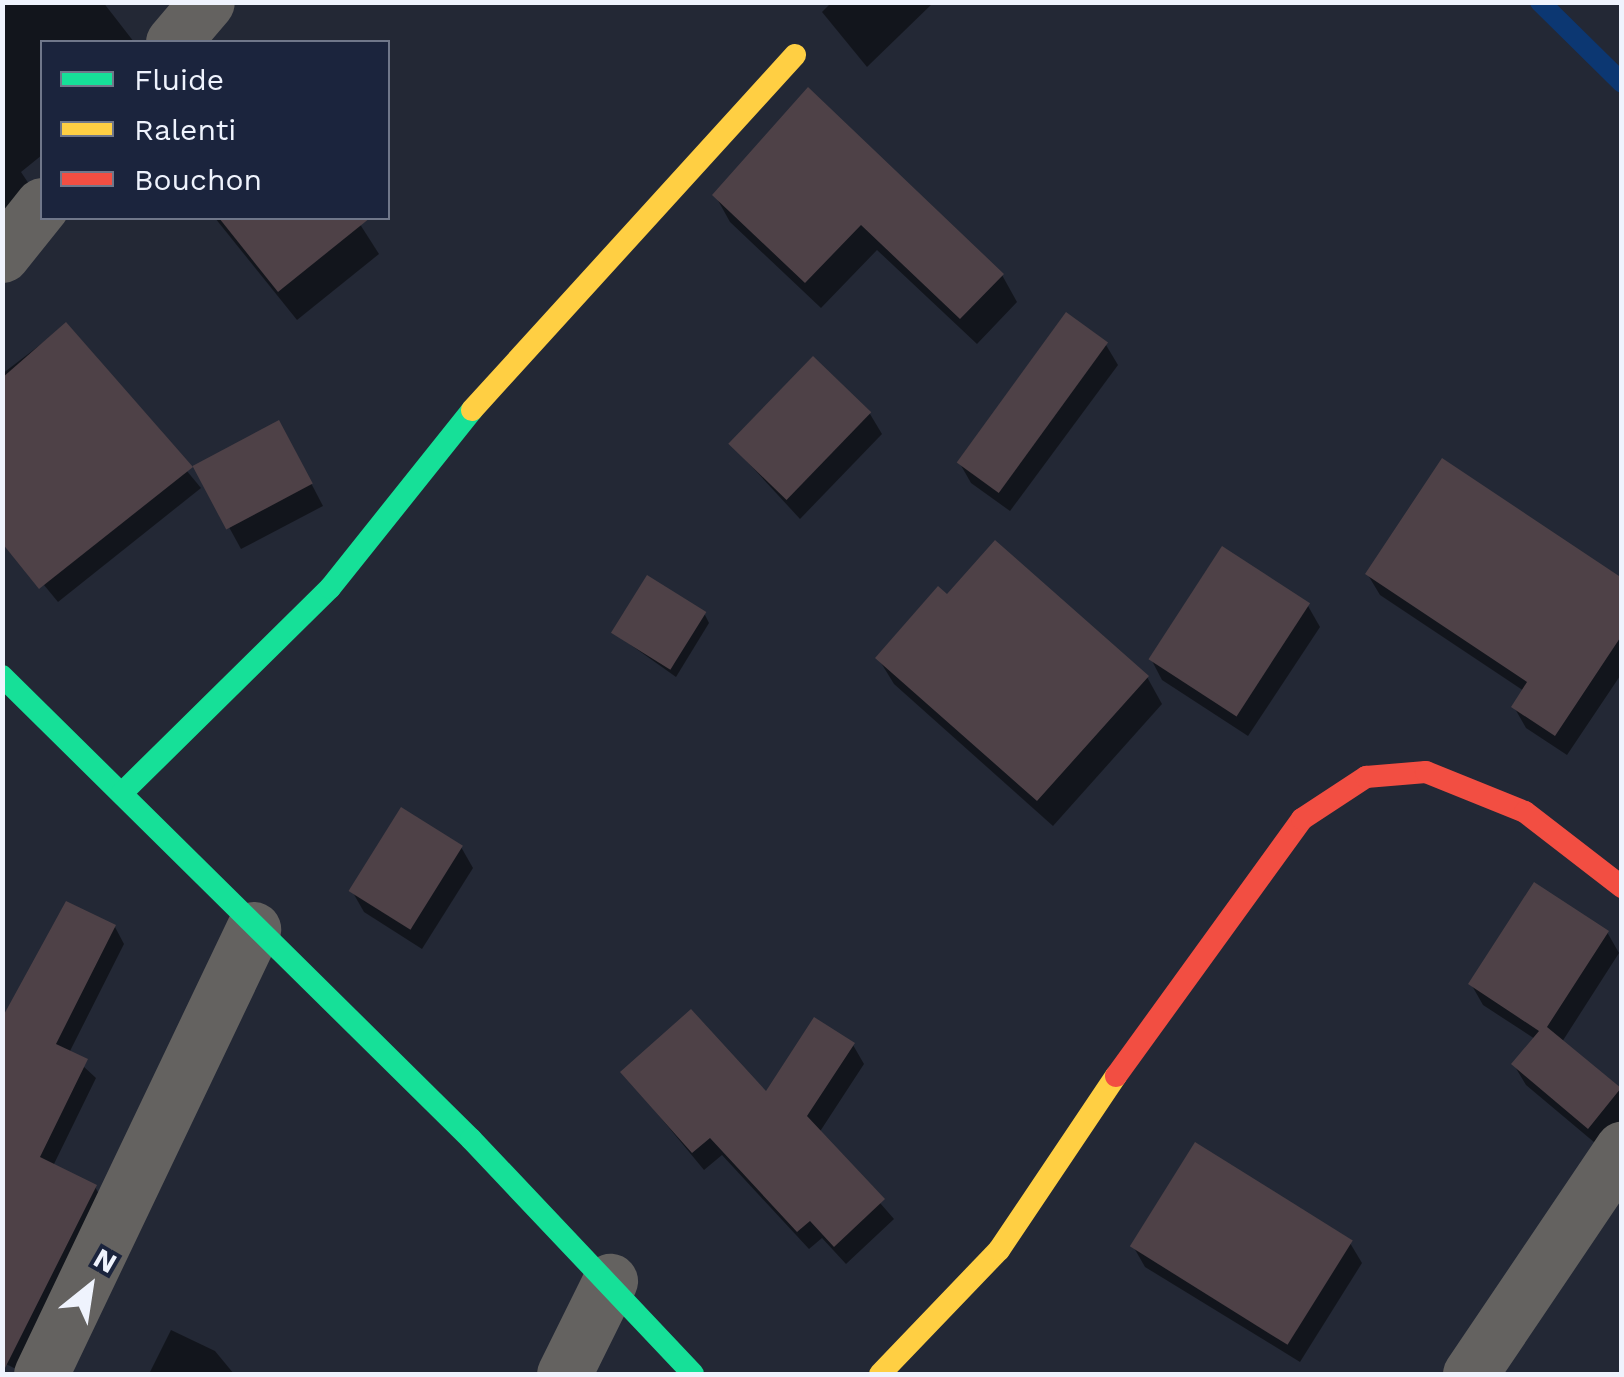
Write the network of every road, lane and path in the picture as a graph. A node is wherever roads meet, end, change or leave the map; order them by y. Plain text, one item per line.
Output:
1 (207, 2) edge
2 (175, 40) edge
3 (795, 55) dead end
4 (40, 208) edge
5 (2, 255) edge
6 (2, 676) edge
7 (122, 793) junction
8 (1622, 888) edge
9 (253, 929) junction
10 (1622, 1149) edge
11 (610, 1281) junction
12 (41, 1374) edge
13 (564, 1374) edge
14 (693, 1374) edge
15 (880, 1374) edge
16 (1470, 1374) edge

1 - 2 street
3 - 7 street
4 - 5 street
6 - 7 street
7 - 9 street
8 - 15 street
9 - 11 street
9 - 12 street
10 - 16 street
11 - 13 street
11 - 14 street

